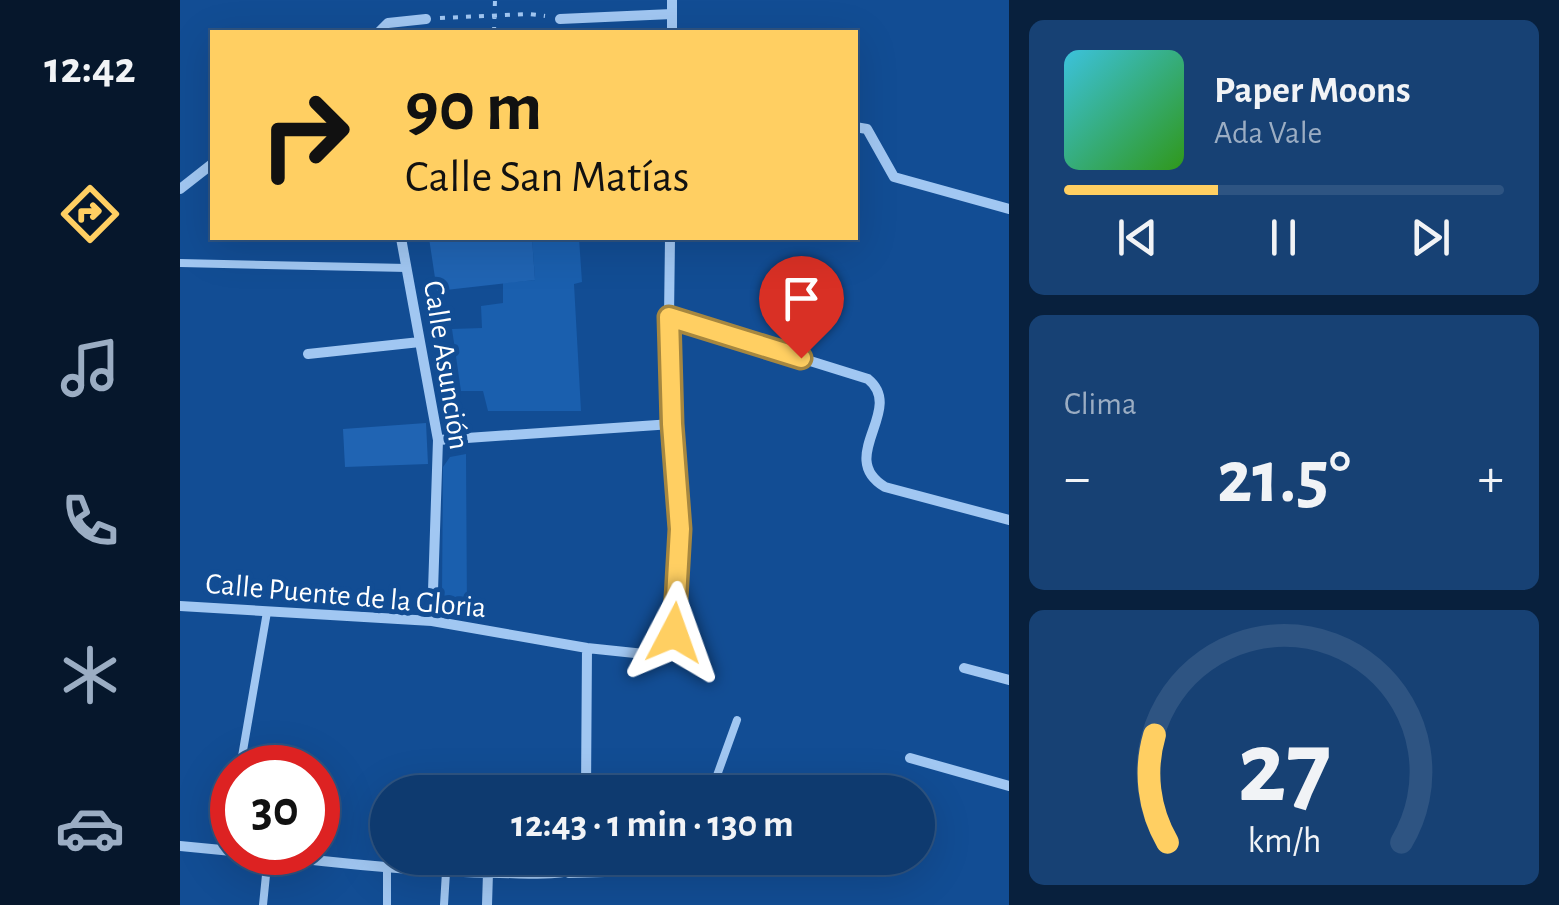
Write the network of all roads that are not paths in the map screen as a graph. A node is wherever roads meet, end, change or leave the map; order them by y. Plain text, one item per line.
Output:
1 (672, 0) edge
2 (672, 14) junction
3 (426, 19) road end
4 (560, 19) road end
5 (381, 30) edge
6 (672, 30) edge
7 (858, 127) edge
8 (210, 166) edge
9 (180, 189) edge
10 (1009, 209) edge
11 (401, 240) edge
12 (670, 240) edge
13 (180, 263) edge
14 (407, 268) junction
15 (669, 317) junction
16 (420, 342) junction
17 (308, 354) dead end
18 (672, 424) junction
19 (438, 440) junction
20 (1009, 520) edge
21 (180, 606) edge
22 (267, 612) junction
23 (432, 621) junction
24 (587, 648) junction
25 (964, 668) dead end
26 (1009, 680) edge
27 (737, 720) dead end
28 (244, 745) edge
29 (910, 758) dead end
30 (586, 775) edge
31 (717, 775) edge
32 (1009, 786) edge
33 (180, 846) edge
34 (210, 848) edge
35 (340, 863) edge
36 (370, 867) edge
37 (266, 875) edge
38 (387, 875) edge
39 (446, 875) edge
40 (488, 875) edge
41 (264, 905) edge
42 (387, 905) edge
43 (444, 905) edge
44 (487, 905) edge

1 - 2 street
2 - 4 street
2 - 6 street
3 - 5 street
7 - 10 street
8 - 9 street
11 - 14 street, Calle Asunción
12 - 15 street
13 - 14 lane
14 - 16 street, Calle Asunción
15 - 18 street
15 - 20 street
16 - 17 street
16 - 19 street, Calle Asunción
18 - 19 street
18 - 24 street, Calle Puente de la Gloria
19 - 23 street, Calle Asunción
21 - 22 street, Calle Puente de la Gloria
22 - 23 street, Calle Puente de la Gloria
22 - 28 lane
23 - 24 street, Calle Puente de la Gloria
24 - 30 street
25 - 26 street
27 - 31 lane
29 - 32 street
33 - 34 street
35 - 36 street
37 - 41 lane
38 - 42 lane
39 - 43 lane
40 - 44 street

